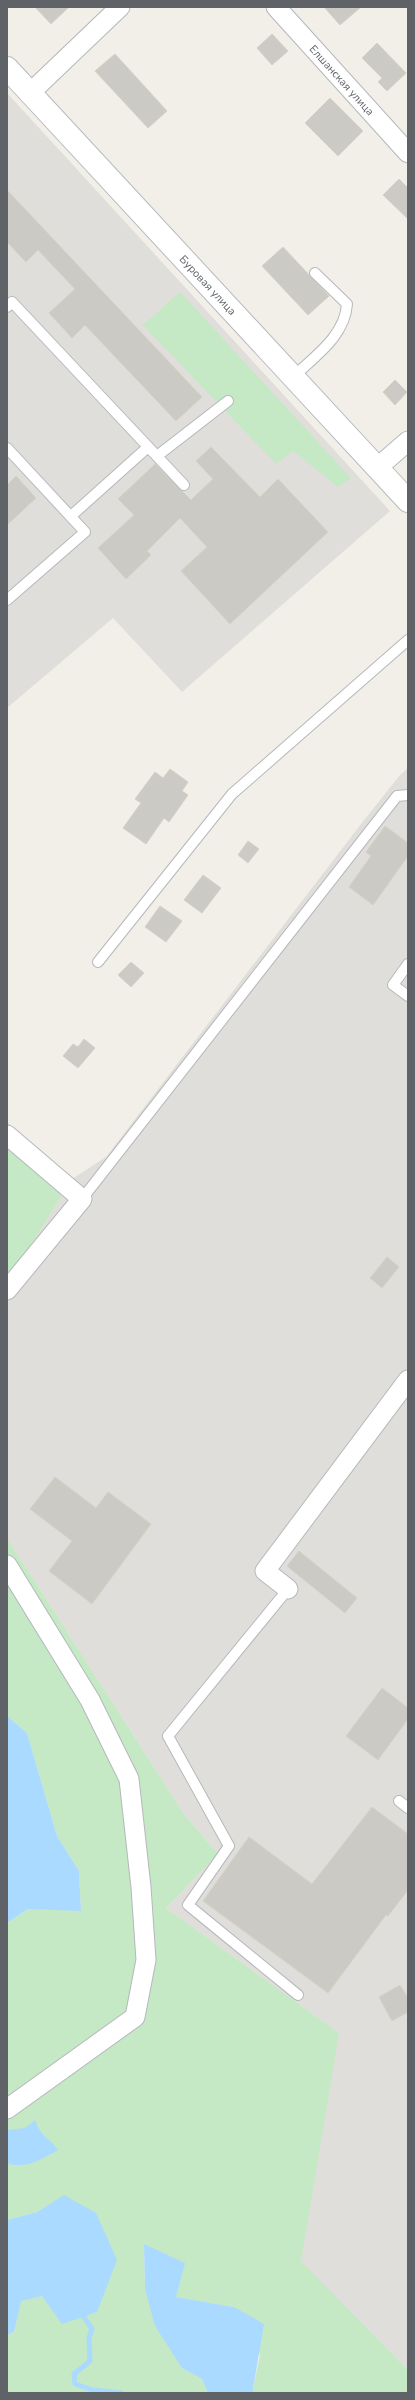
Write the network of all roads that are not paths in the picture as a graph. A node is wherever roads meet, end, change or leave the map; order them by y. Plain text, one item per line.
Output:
1 (120, 7) edge
2 (276, 7) edge
3 (7, 68) edge
4 (30, 93) junction
5 (408, 153) edge
6 (315, 274) dead end
7 (7, 306) edge
8 (293, 377) junction
9 (228, 401) dead end
10 (408, 441) edge
11 (148, 446) junction
12 (7, 448) edge
13 (157, 456) junction
14 (377, 468) junction
15 (184, 484) dead end
16 (408, 501) edge
17 (71, 516) junction
18 (7, 600) edge
19 (408, 640) edge
20 (408, 795) edge
21 (98, 962) dead end
22 (408, 964) edge
23 (408, 996) edge
24 (7, 1135) edge
25 (82, 1199) junction
26 (7, 1290) edge
27 (408, 1380) edge
28 (7, 1565) edge
29 (288, 1589) joint
30 (399, 1801) dead end
31 (408, 1808) edge
32 (298, 1995) dead end
33 (7, 2110) edge

1 - 4 street
2 - 5 street, Елшанская улица
3 - 4 main road, Буровая улица
4 - 8 main road, Буровая улица
6 - 8 lane
7 - 11 lane
8 - 14 main road, Буровая улица
9 - 13 lane
10 - 14 street
11 - 13 lane
11 - 17 lane
12 - 17 lane
13 - 15 lane
14 - 16 main road, Буровая улица
17 - 18 lane
19 - 21 lane
20 - 25 lane
22 - 23 lane
24 - 25 street
25 - 26 street
27 - 29 street
28 - 33 street
29 - 32 lane
30 - 31 lane

